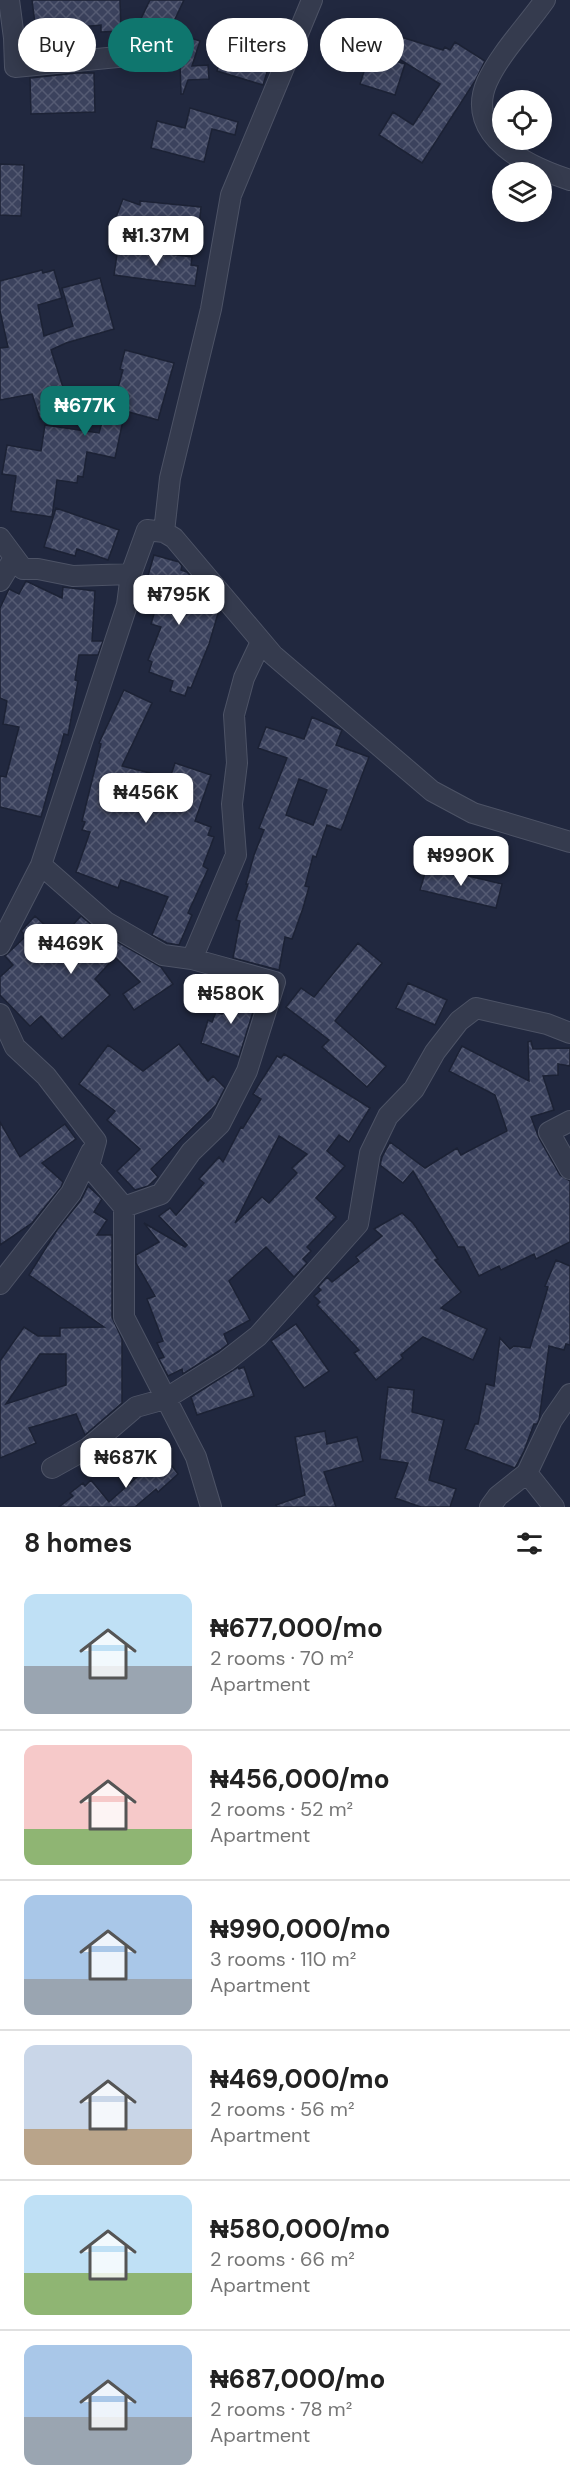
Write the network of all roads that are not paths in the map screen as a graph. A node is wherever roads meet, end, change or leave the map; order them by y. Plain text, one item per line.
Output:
1 (9, 0) edge
2 (312, 0) edge
3 (545, 0) edge
4 (108, 59) edge
5 (570, 180) edge
6 (164, 532) junction
7 (0, 538) edge
8 (14, 558) junction
9 (130, 574) junction
10 (0, 580) edge
11 (261, 642) junction
12 (570, 842) edge
13 (41, 865) junction
14 (0, 945) edge
15 (192, 959) junction
16 (0, 1014) edge
17 (570, 1033) edge
18 (570, 1121) edge
19 (96, 1141) junction
20 (570, 1169) edge
21 (124, 1207) junction
22 (0, 1284) edge
23 (570, 1394) edge
24 (165, 1399) junction
25 (52, 1468) dead end
26 (528, 1473) junction
27 (211, 1507) edge
28 (490, 1507) edge
29 (554, 1507) edge

1 - 4 street
2 - 6 street
3 - 5 street
6 - 9 street
6 - 11 street
7 - 8 street
8 - 9 street
8 - 10 street
9 - 13 street
11 - 12 street
11 - 15 street
13 - 14 street
13 - 15 street
15 - 21 street
16 - 19 street
17 - 24 street
18 - 20 street
19 - 21 street
19 - 22 street
21 - 24 street
23 - 26 street
24 - 25 street
24 - 27 street
26 - 28 street
26 - 29 street

